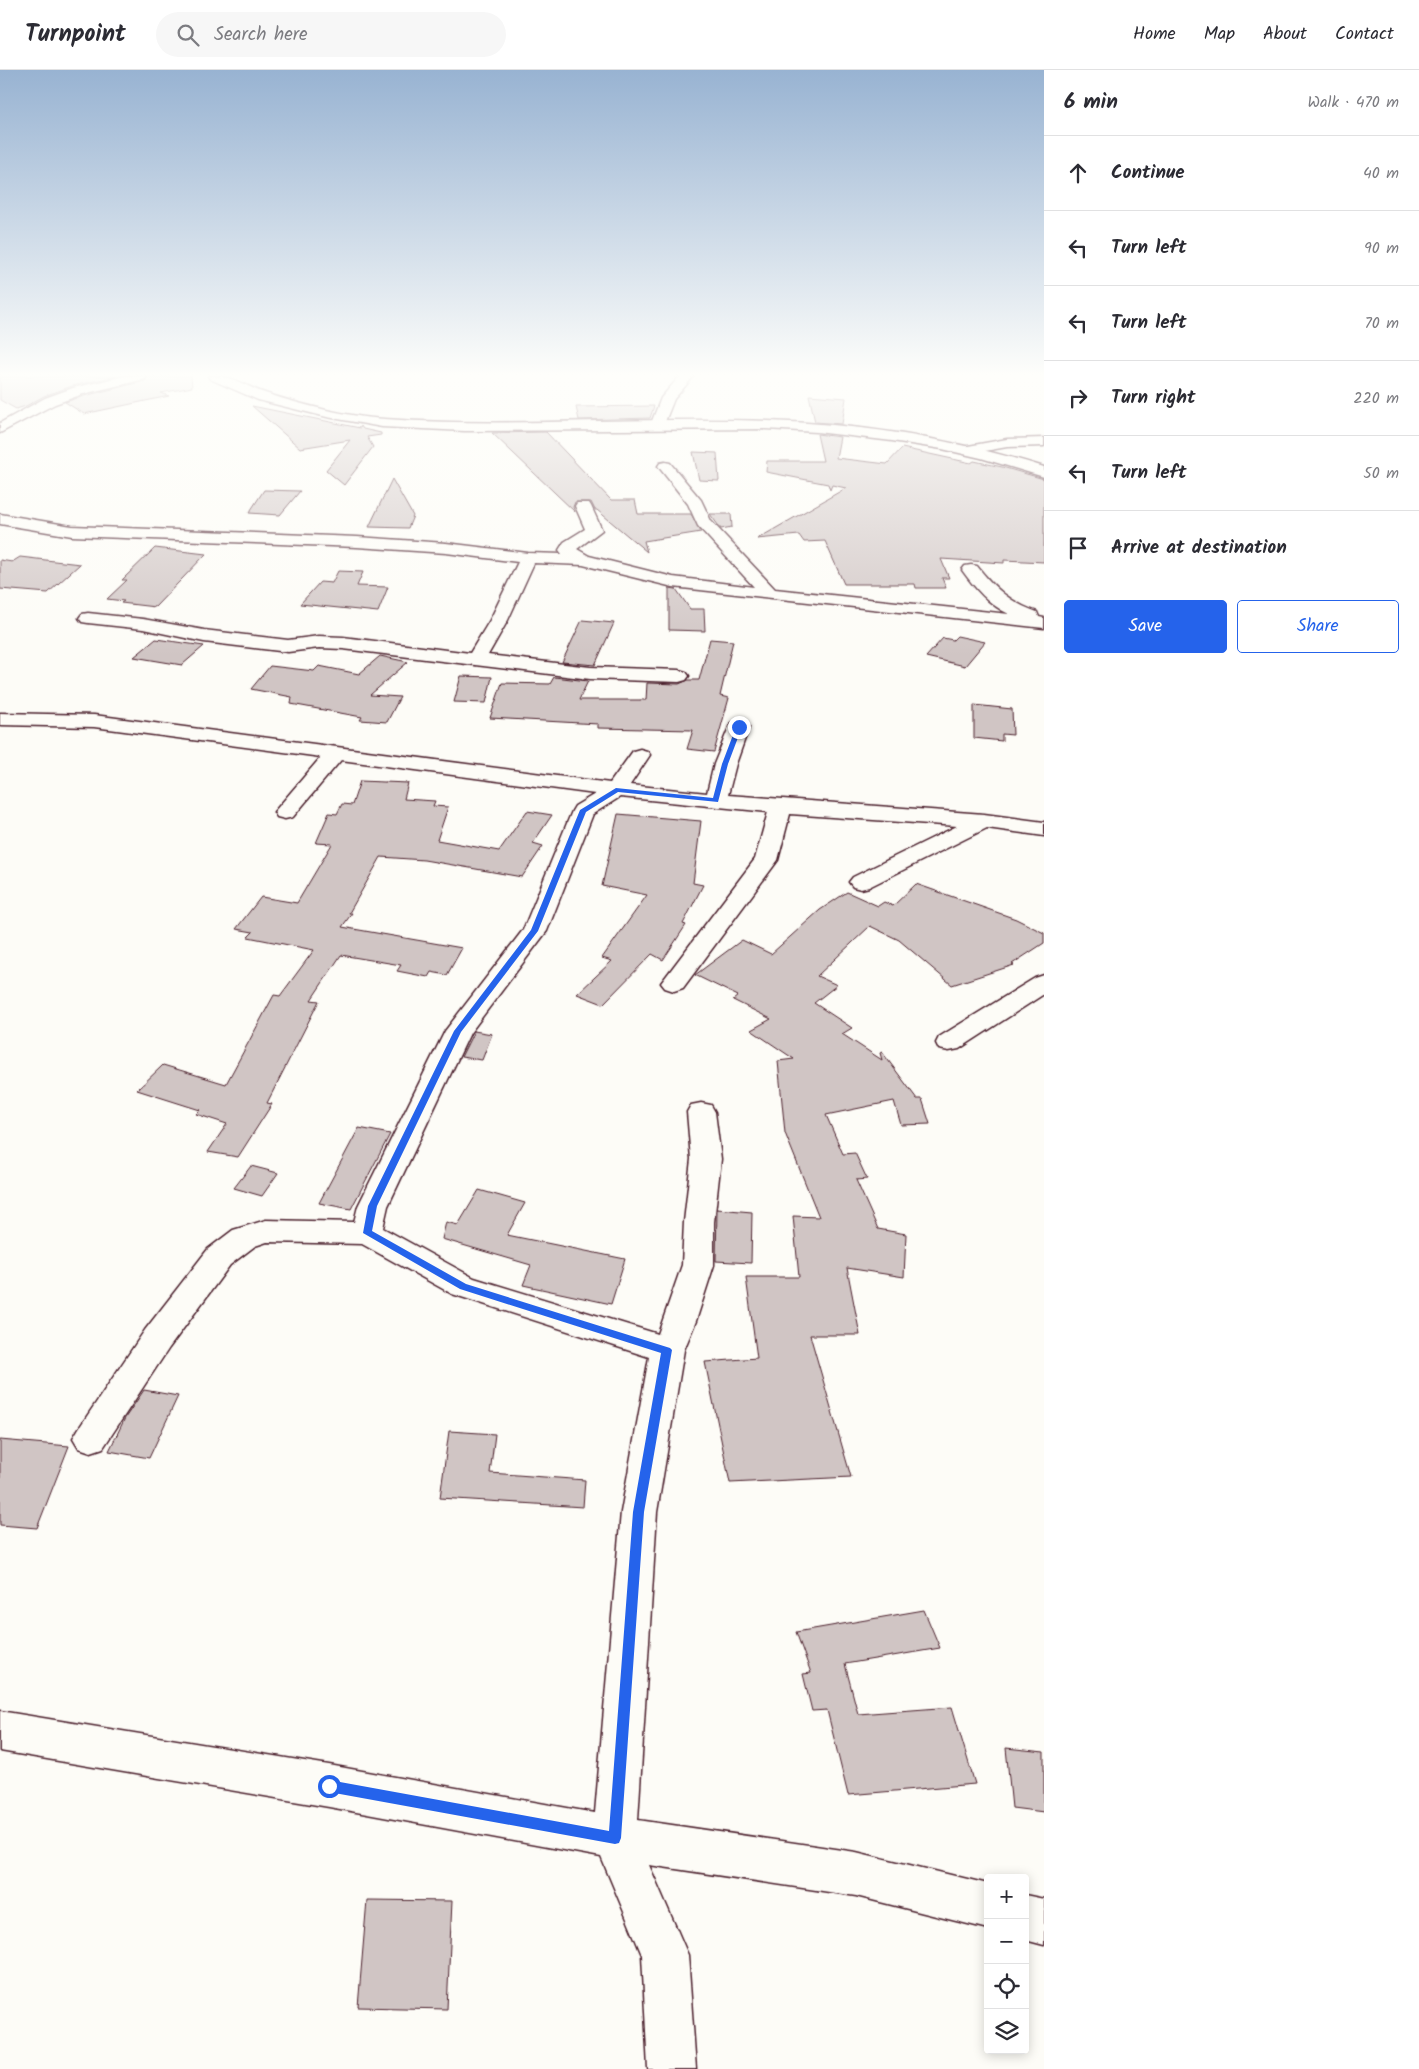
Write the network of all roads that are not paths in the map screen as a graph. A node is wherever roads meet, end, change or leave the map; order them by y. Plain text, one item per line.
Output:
1 (668, 469) edge
2 (583, 506) dead end
3 (0, 519) edge
4 (528, 558) junction
5 (583, 560) junction
6 (971, 570) dead end
7 (770, 594) junction
8 (88, 618) dead end
9 (1044, 620) edge
10 (1044, 623) edge
11 (476, 659) junction
12 (680, 676) dead end
13 (0, 719) edge
14 (739, 727) dead end
15 (335, 754) junction
16 (640, 755) dead end
17 (616, 790) junction
18 (716, 800) junction
19 (781, 807) junction
20 (285, 812) dead end
21 (984, 821) junction
22 (1044, 829) edge
23 (861, 882) dead end
24 (674, 983) dead end
25 (1044, 983) edge
26 (949, 1043) dead end
27 (701, 1112) dead end
28 (367, 1233) junction
29 (667, 1350) junction
30 (91, 1438) dead end
31 (0, 1731) edge
32 (615, 1838) junction
33 (984, 1906) edge
34 (1029, 1918) edge
35 (1044, 1922) edge
36 (672, 2069) edge

1 - 7 street
2 - 5 street
3 - 4 street
4 - 5 street
4 - 11 street
5 - 7 street
6 - 9 street
7 - 10 street
8 - 11 street
11 - 12 street
13 - 15 street
14 - 18 street
15 - 17 street
15 - 20 street
16 - 17 street
17 - 18 street
17 - 28 street
18 - 19 street
19 - 21 street
19 - 24 street
21 - 22 street
21 - 23 street
25 - 26 street
27 - 29 street
28 - 29 street
28 - 30 street
29 - 32 street
31 - 32 street
32 - 33 street
32 - 36 street
34 - 35 street

